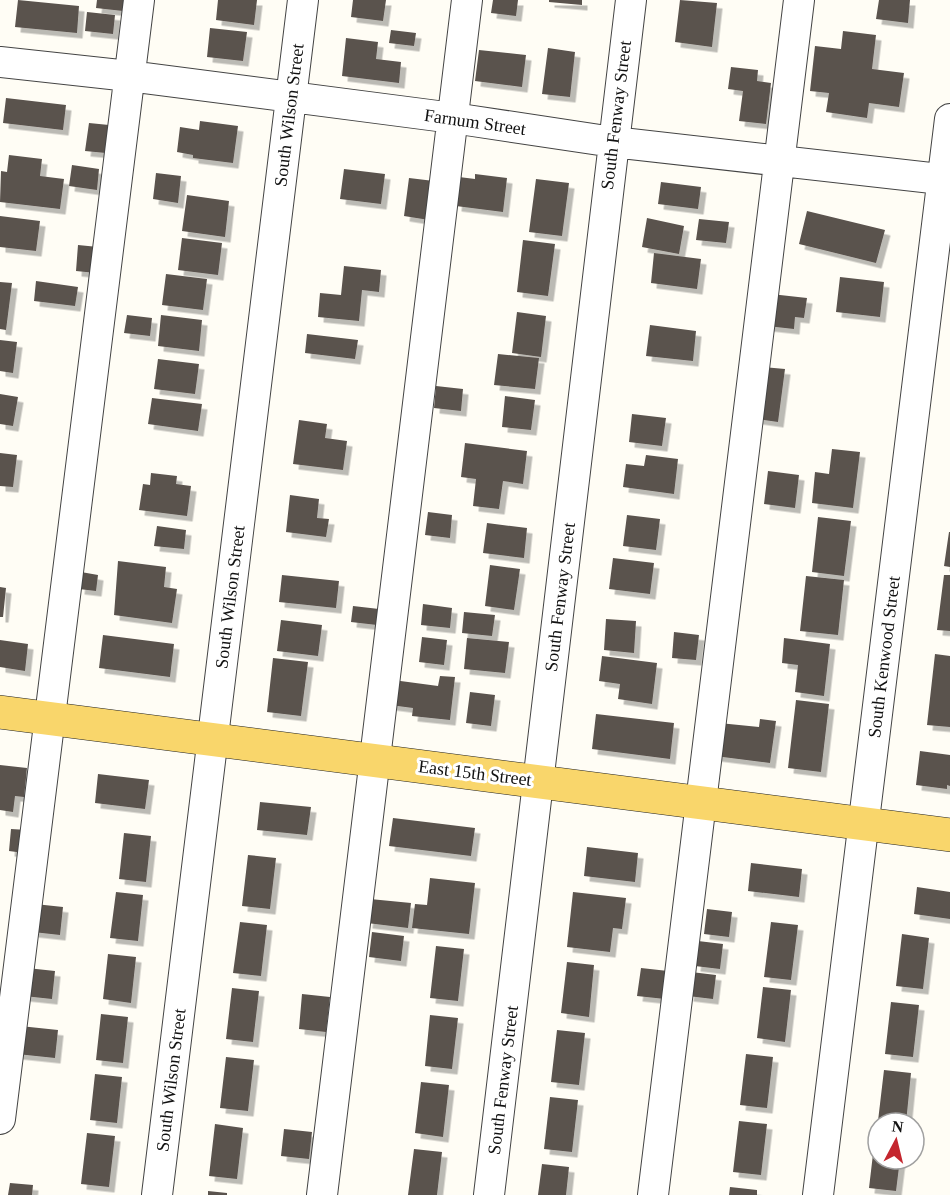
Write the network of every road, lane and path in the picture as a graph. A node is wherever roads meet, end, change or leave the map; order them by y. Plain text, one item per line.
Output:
1 (139, 0) edge
2 (303, 0) edge
3 (467, 0) edge
4 (631, 0) edge
5 (799, 0) edge
6 (0, 62) edge
7 (129, 76) junction
8 (292, 98) junction
9 (453, 118) junction
10 (950, 119) edge
11 (613, 142) junction
12 (779, 159) junction
13 (946, 179) edge
14 (0, 712) edge
15 (50, 719) junction
16 (212, 740) junction
17 (375, 761) junction
18 (538, 781) junction
19 (700, 802) junction
20 (864, 824) junction
21 (950, 835) edge
22 (0, 1119) edge
23 (157, 1195) edge
24 (322, 1195) edge
25 (489, 1195) edge
26 (653, 1195) edge
27 (818, 1195) edge

1 - 7 street
2 - 8 street, South Wilson Street
3 - 9 street
4 - 11 street, South Fenway Street
5 - 12 street
6 - 7 street, Farnum Street
7 - 8 street, Farnum Street
7 - 15 street
8 - 9 street, Farnum Street
8 - 16 street, South Wilson Street
9 - 11 street, Farnum Street
9 - 17 street
10 - 13 street, South Kenwood Street
11 - 12 street, Farnum Street
11 - 18 street, South Fenway Street
12 - 13 street, Farnum Street
12 - 19 street
13 - 20 street, South Kenwood Street
14 - 15 main road, East 15th Street
15 - 16 main road, East 15th Street
15 - 22 street
16 - 17 main road, East 15th Street
16 - 23 street, South Wilson Street
17 - 18 main road, East 15th Street
17 - 24 street
18 - 19 main road, East 15th Street
18 - 25 street, South Fenway Street
19 - 20 main road, East 15th Street
19 - 26 street
20 - 21 main road, East 15th Street
20 - 27 street, South Kenwood Street

